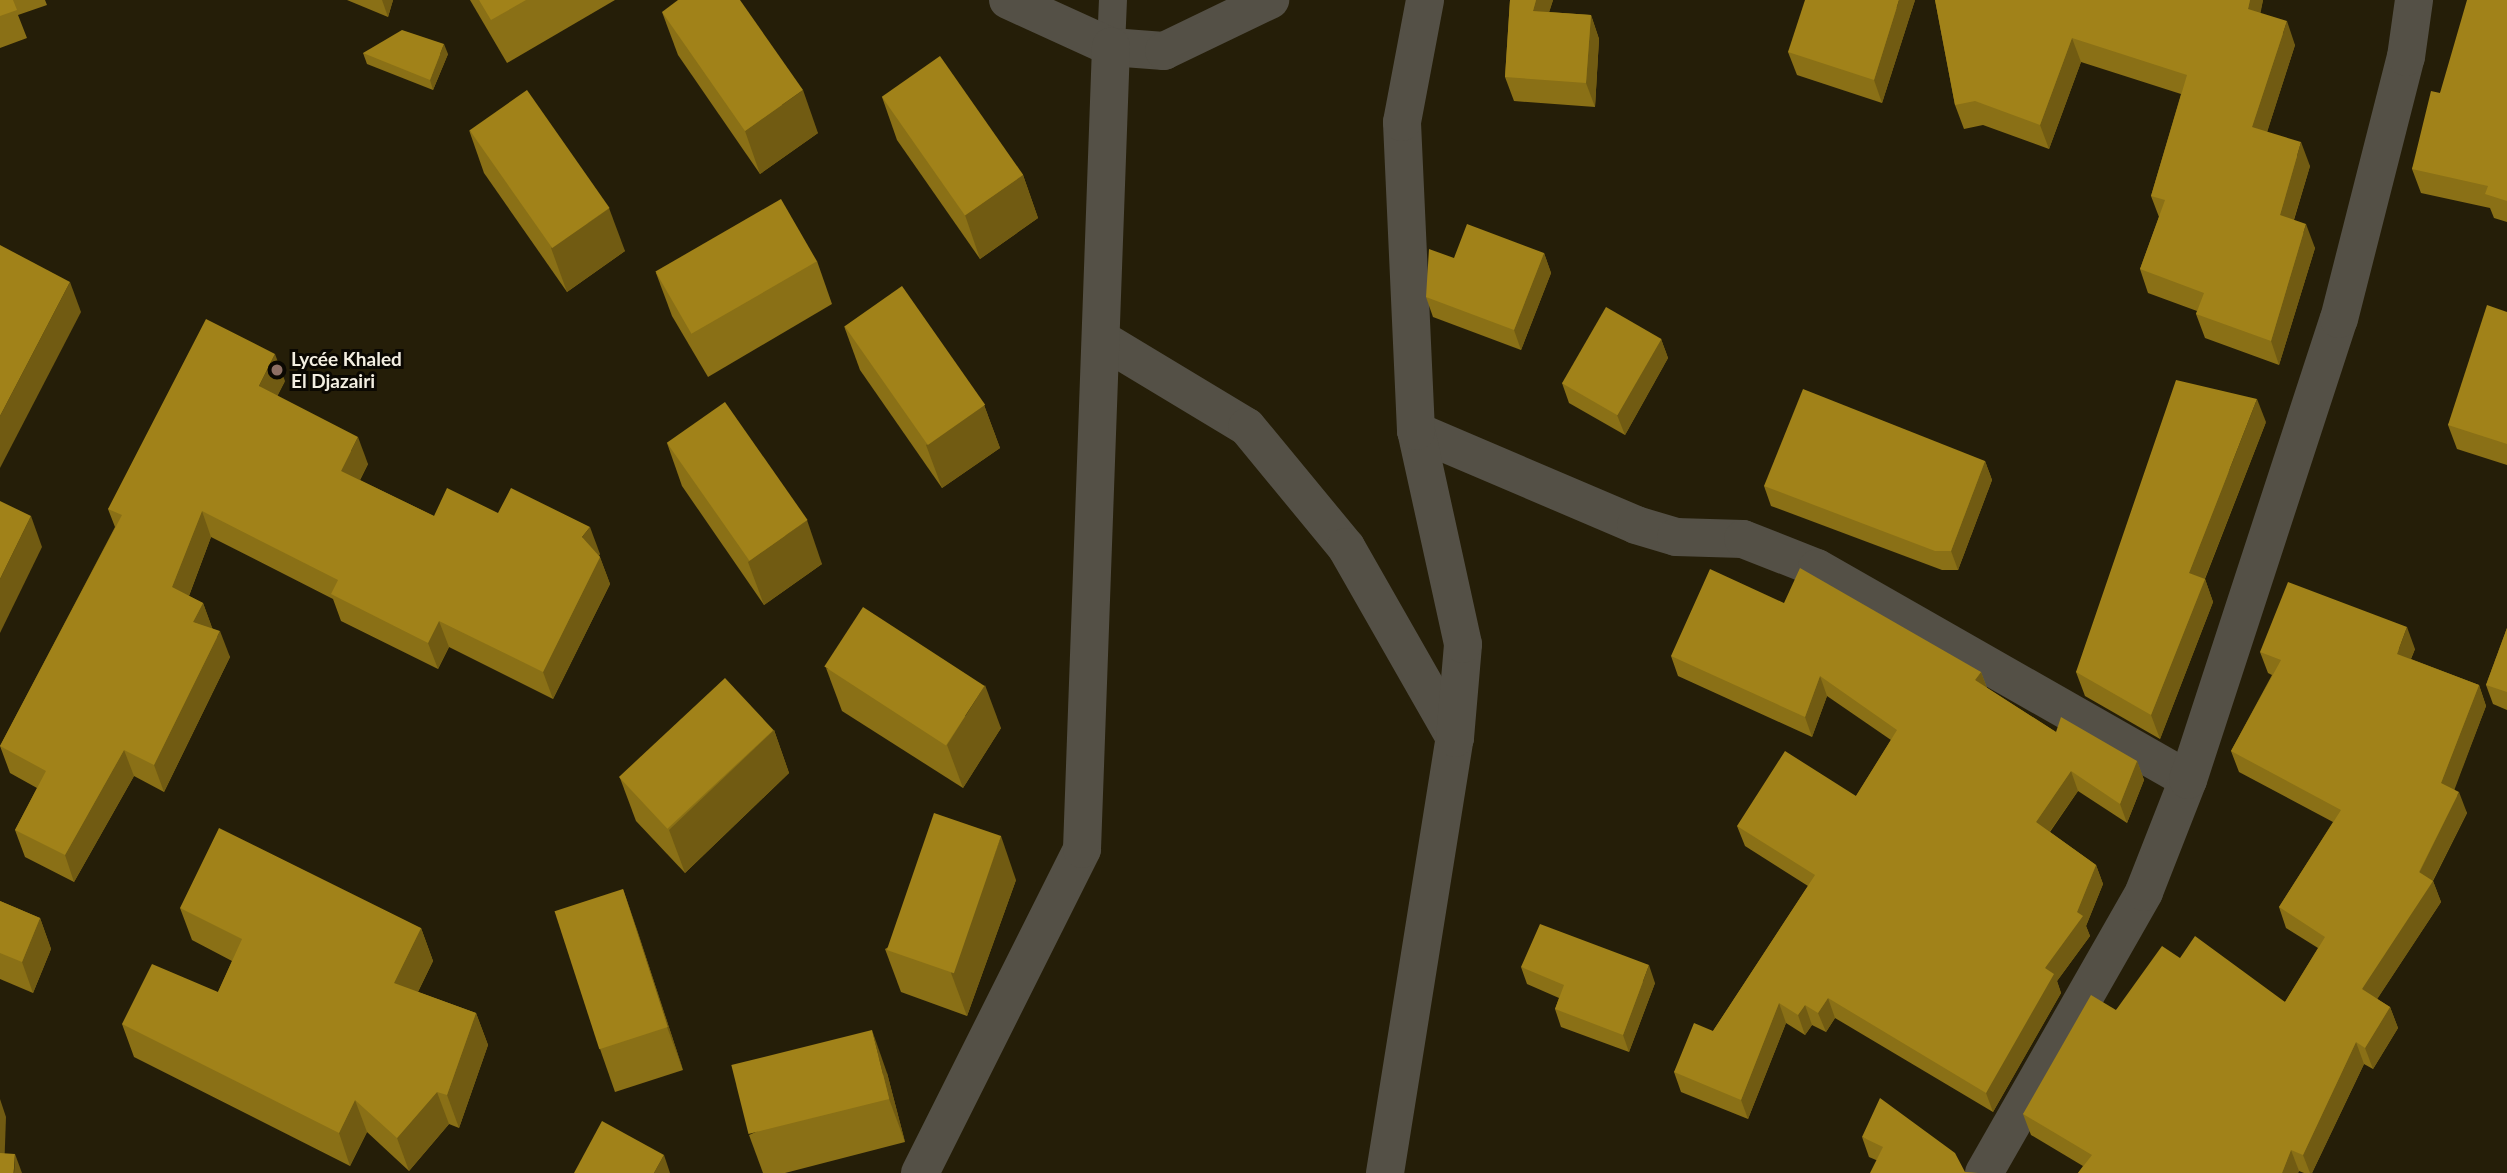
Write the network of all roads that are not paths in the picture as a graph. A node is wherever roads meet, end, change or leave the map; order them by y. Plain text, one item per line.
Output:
1 (1009, 0) edge
2 (1113, 0) edge
3 (1270, 0) edge
4 (1425, 0) edge
5 (2414, 0) edge
6 (1111, 47) junction
7 (1164, 51) junction
8 (1108, 108) junction
9 (1101, 339) junction
10 (1416, 431) junction
11 (1455, 738) junction
12 (2188, 780) junction
13 (920, 1173) edge
14 (1385, 1173) edge
15 (1984, 1173) edge

1 - 6 street
2 - 6 lane
3 - 7 street
4 - 10 street
5 - 12 street
6 - 7 street
6 - 8 street
7 - 8 street
8 - 9 street
9 - 11 street
9 - 13 street
10 - 11 street
10 - 12 street
11 - 14 street
12 - 15 street

